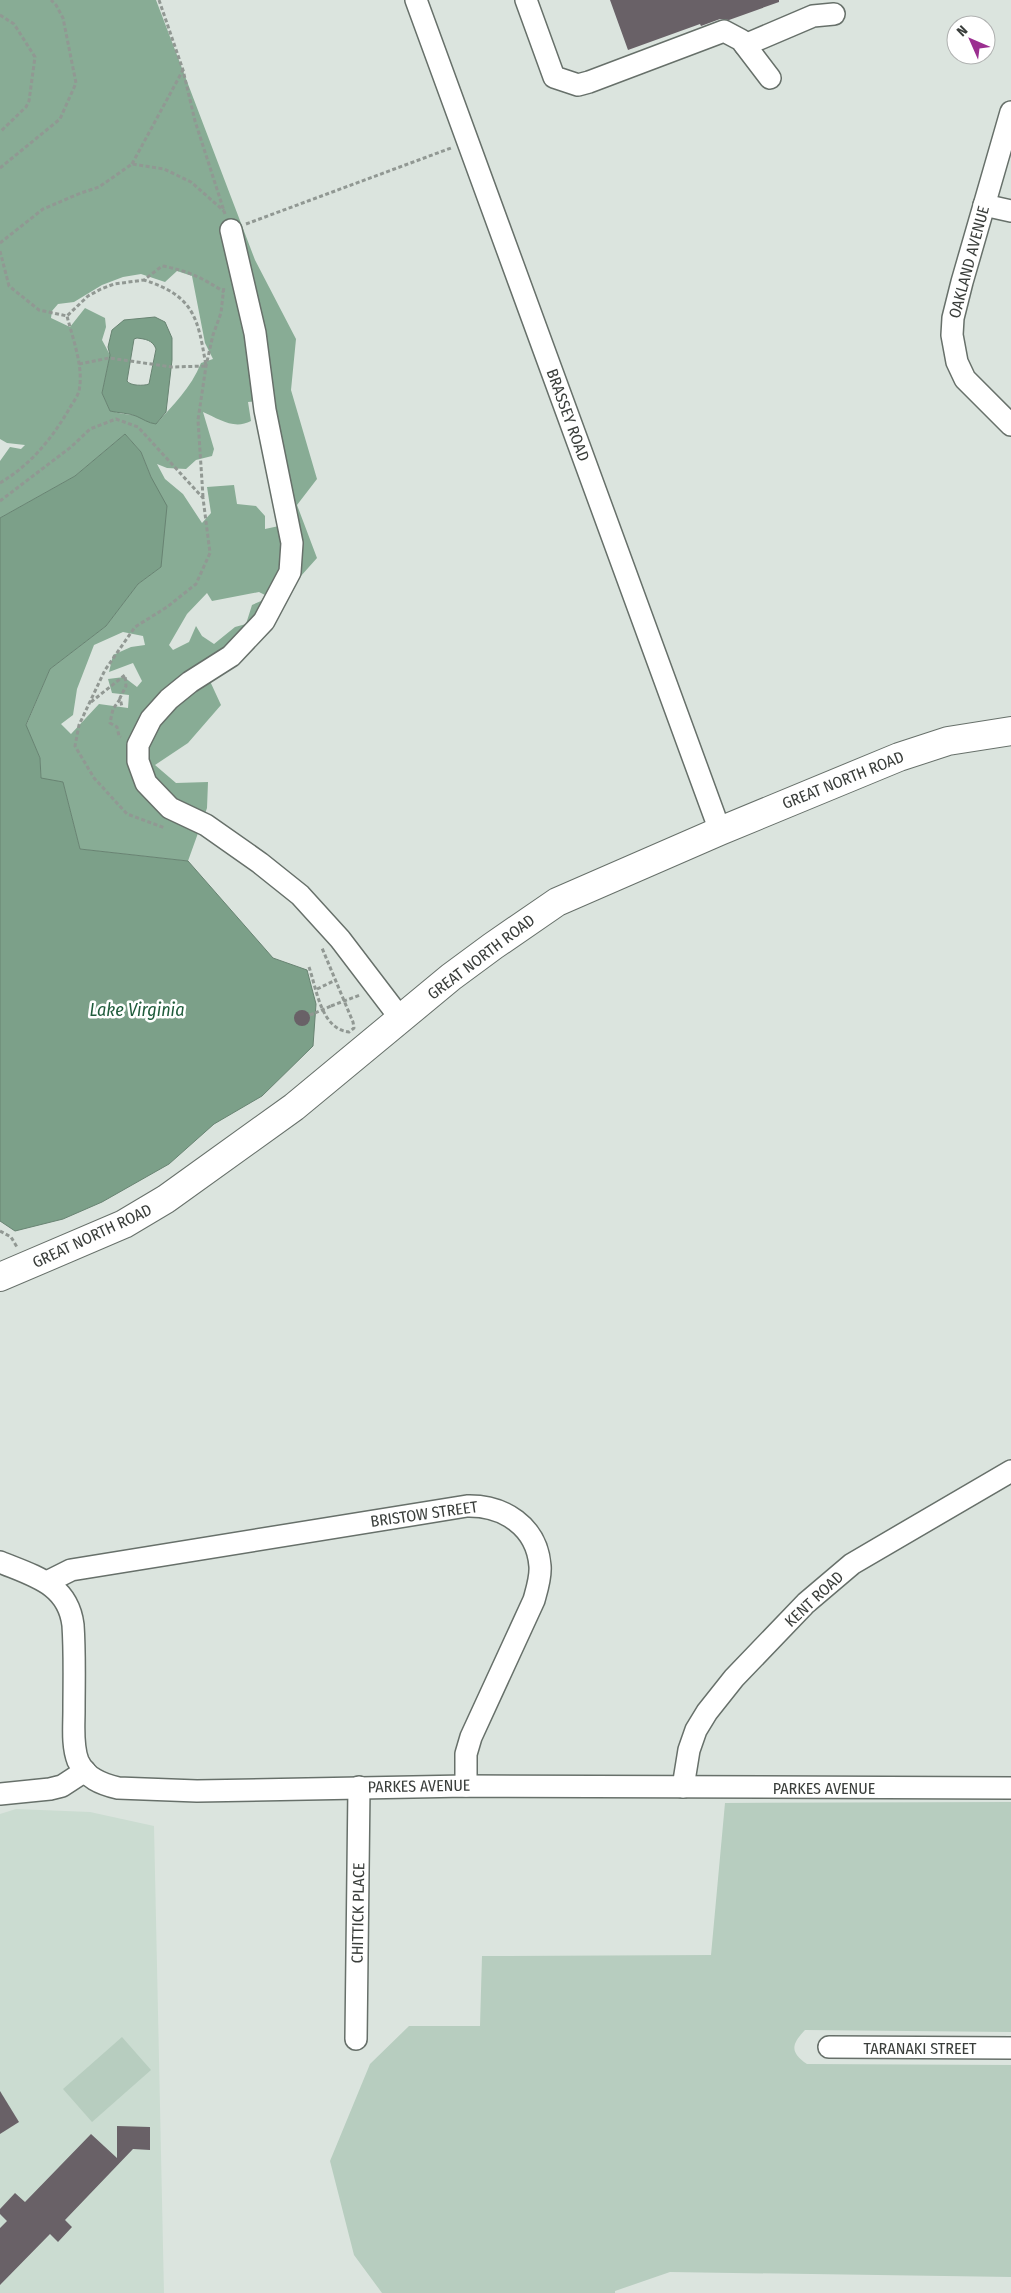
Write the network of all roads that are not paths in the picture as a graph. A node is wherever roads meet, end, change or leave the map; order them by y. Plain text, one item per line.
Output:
1 (416, 0) edge
2 (526, 0) edge
3 (834, 14) dead end
4 (744, 44) junction
5 (770, 78) dead end
6 (1011, 112) edge
7 (1007, 142) edge
8 (984, 205) junction
9 (1011, 211) edge
10 (228, 221) road end
11 (1011, 425) edge
12 (1011, 731) edge
13 (720, 830) junction
14 (401, 1019) junction
15 (0, 1277) edge
16 (1011, 1471) edge
17 (0, 1562) edge
18 (47, 1582) junction
19 (85, 1771) junction
20 (466, 1786) junction
21 (359, 1787) junction
22 (683, 1787) junction
23 (1011, 1788) edge
24 (0, 1794) edge
25 (356, 2039) dead end
26 (829, 2047) dead end
27 (1011, 2048) edge

1 - 13 street, BRASSEY ROAD
2 - 4 street
3 - 4 street
4 - 5 street
6 - 7 street, OAKLAND AVENUE
7 - 8 street, OAKLAND AVENUE
8 - 9 street
8 - 11 street, OAKLAND AVENUE
10 - 14 street
12 - 13 highway, GREAT NORTH ROAD
13 - 14 highway, GREAT NORTH ROAD
14 - 15 highway, GREAT NORTH ROAD
16 - 22 street, KENT ROAD
17 - 18 street
18 - 19 street
18 - 20 street, BRISTOW STREET
19 - 21 street, PARKES AVENUE
19 - 24 street
20 - 21 street, PARKES AVENUE
20 - 22 street, PARKES AVENUE
21 - 25 street, CHITTICK PLACE
22 - 23 street, PARKES AVENUE
26 - 27 street, TARANAKI STREET

